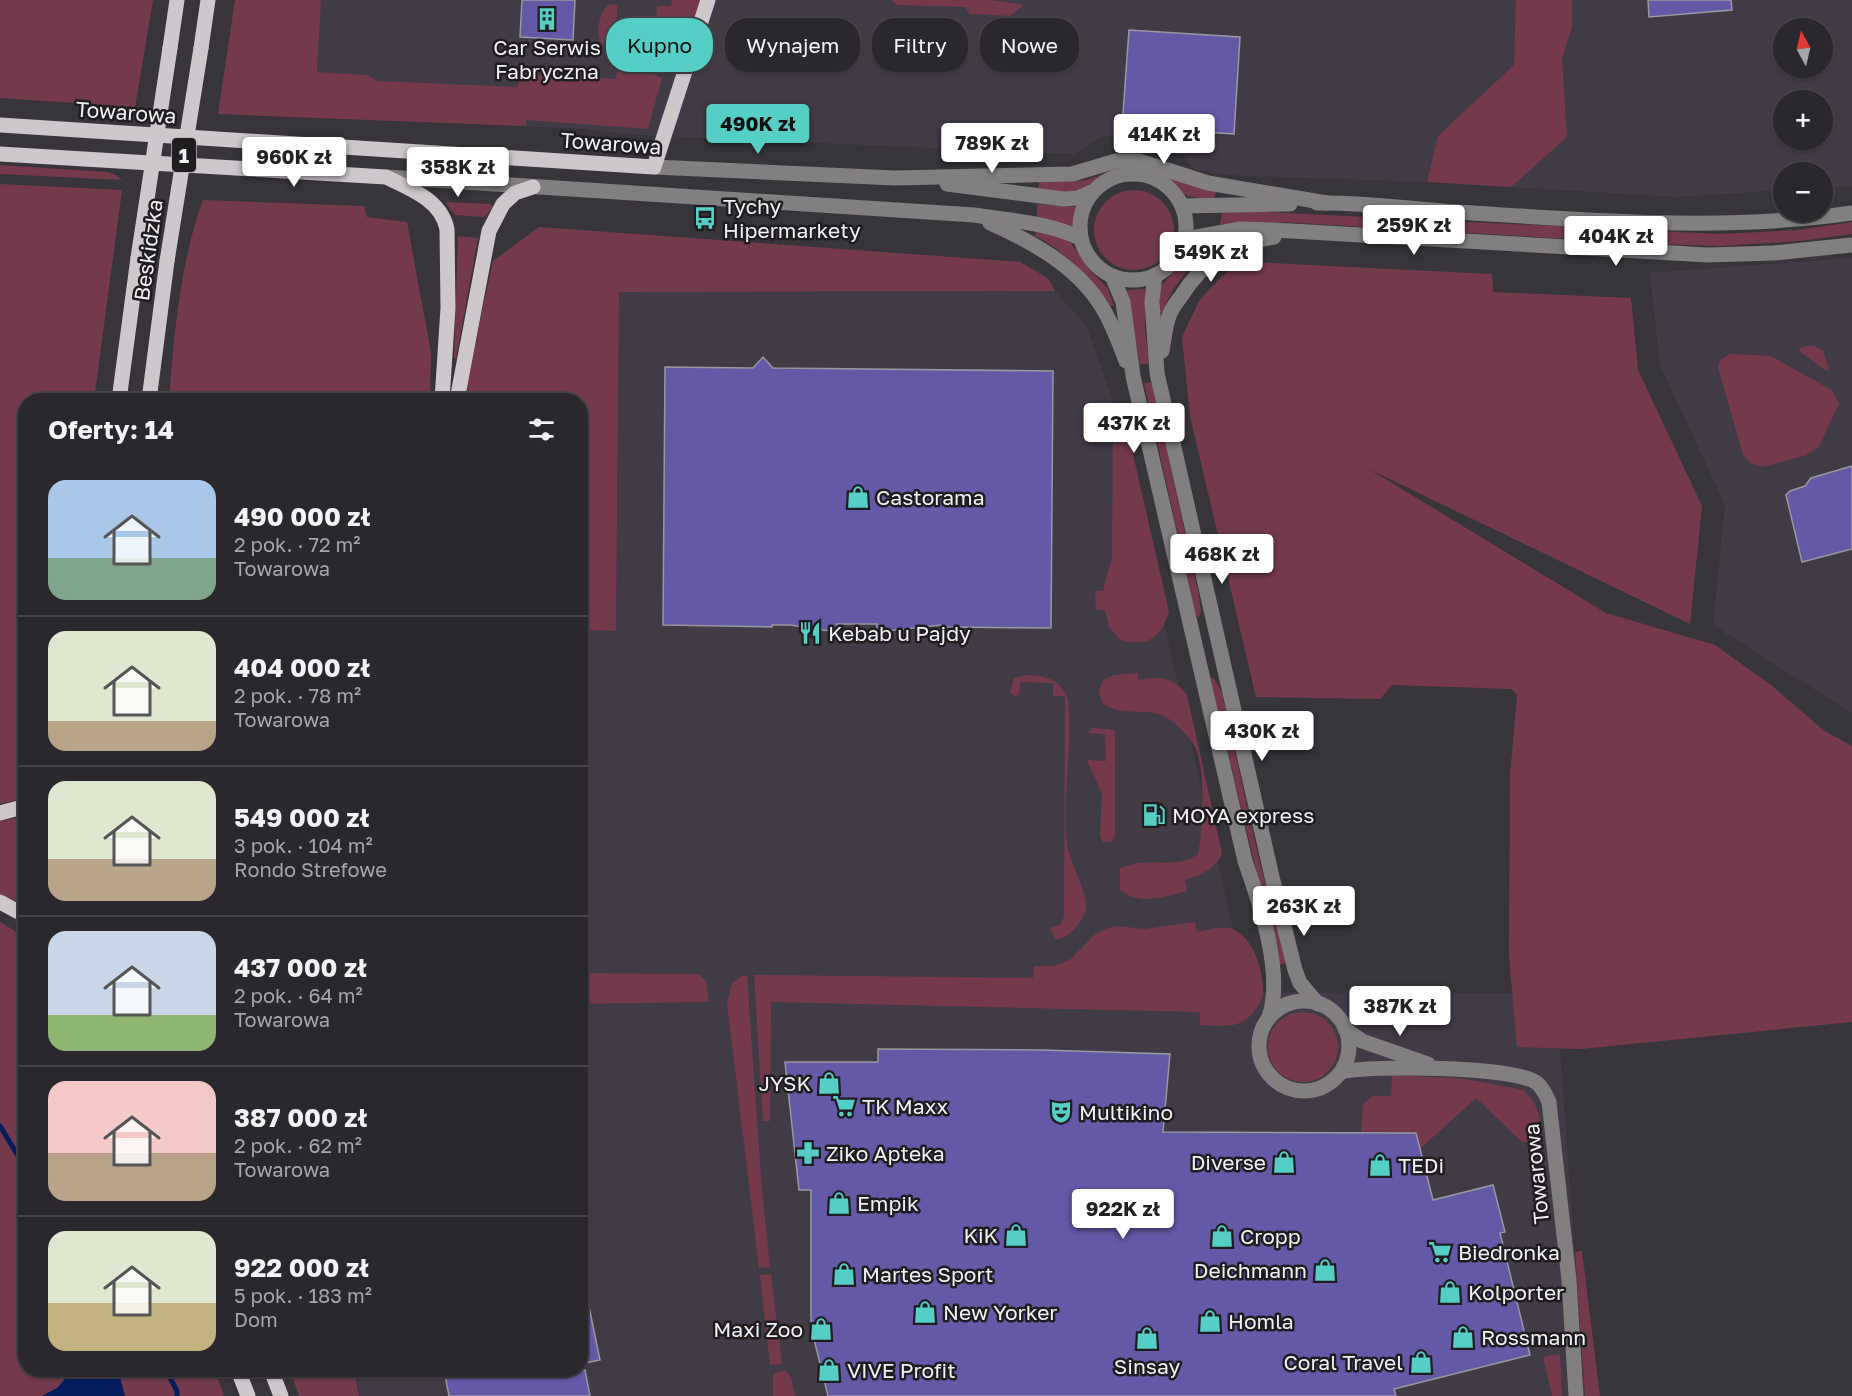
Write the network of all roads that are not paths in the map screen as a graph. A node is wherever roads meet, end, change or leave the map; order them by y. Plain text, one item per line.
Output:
1 (177, 0) edge
2 (208, 0) edge
3 (708, 0) edge
4 (0, 125) edge
5 (0, 154) edge
6 (654, 167) junction
7 (386, 177) junction
8 (895, 178) junction
9 (532, 187) junction
10 (1092, 192) junction
11 (1327, 203) junction
12 (1182, 206) junction
13 (1852, 213) edge
14 (974, 215) junction
15 (1303, 233) junction
16 (1081, 239) junction
17 (1185, 239) junction
18 (1852, 245) edge
19 (1155, 275) junction
20 (1112, 276) junction
21 (152, 370) junction
22 (1157, 373) junction
23 (1133, 376) junction
24 (120, 393) edge
25 (150, 393) edge
26 (154, 393) edge
27 (442, 393) edge
28 (458, 393) edge
29 (18, 808) edge
30 (0, 813) edge
31 (0, 902) edge
32 (18, 912) edge
33 (1318, 1004) junction
34 (1269, 1017) junction
35 (1345, 1029) junction
36 (1442, 1068) junction
37 (1341, 1072) junction
38 (241, 1377) edge
39 (274, 1377) edge
40 (248, 1396) edge
41 (281, 1396) edge
42 (1576, 1396) edge

1 - 24 main road, Beskidzka / 1, bridge
2 - 21 main road, Beskidzka / 1, bridge
3 - 6 main road
4 - 6 main road, Towarowa
5 - 7 main road
6 - 8 street, Towarowa
7 - 9 street
7 - 27 main road
8 - 10 street
8 - 11 street
9 - 14 street
9 - 28 main road
10 - 12 street
10 - 16 street
11 - 12 street
11 - 13 street
12 - 17 street
14 - 16 street
14 - 23 street
15 - 17 street
15 - 18 street
15 - 22 street
16 - 20 street
17 - 19 street
19 - 20 street
19 - 22 street
20 - 23 street
21 - 25 main road, Beskidzka / 1
21 - 26 main road
22 - 33 street
23 - 34 street
29 - 30 main road
31 - 32 main road
33 - 34 street
33 - 35 street
34 - 37 street
35 - 36 street, Towarowa
35 - 37 street
36 - 37 street, Towarowa
36 - 42 street, Towarowa
38 - 40 main road
39 - 41 main road

